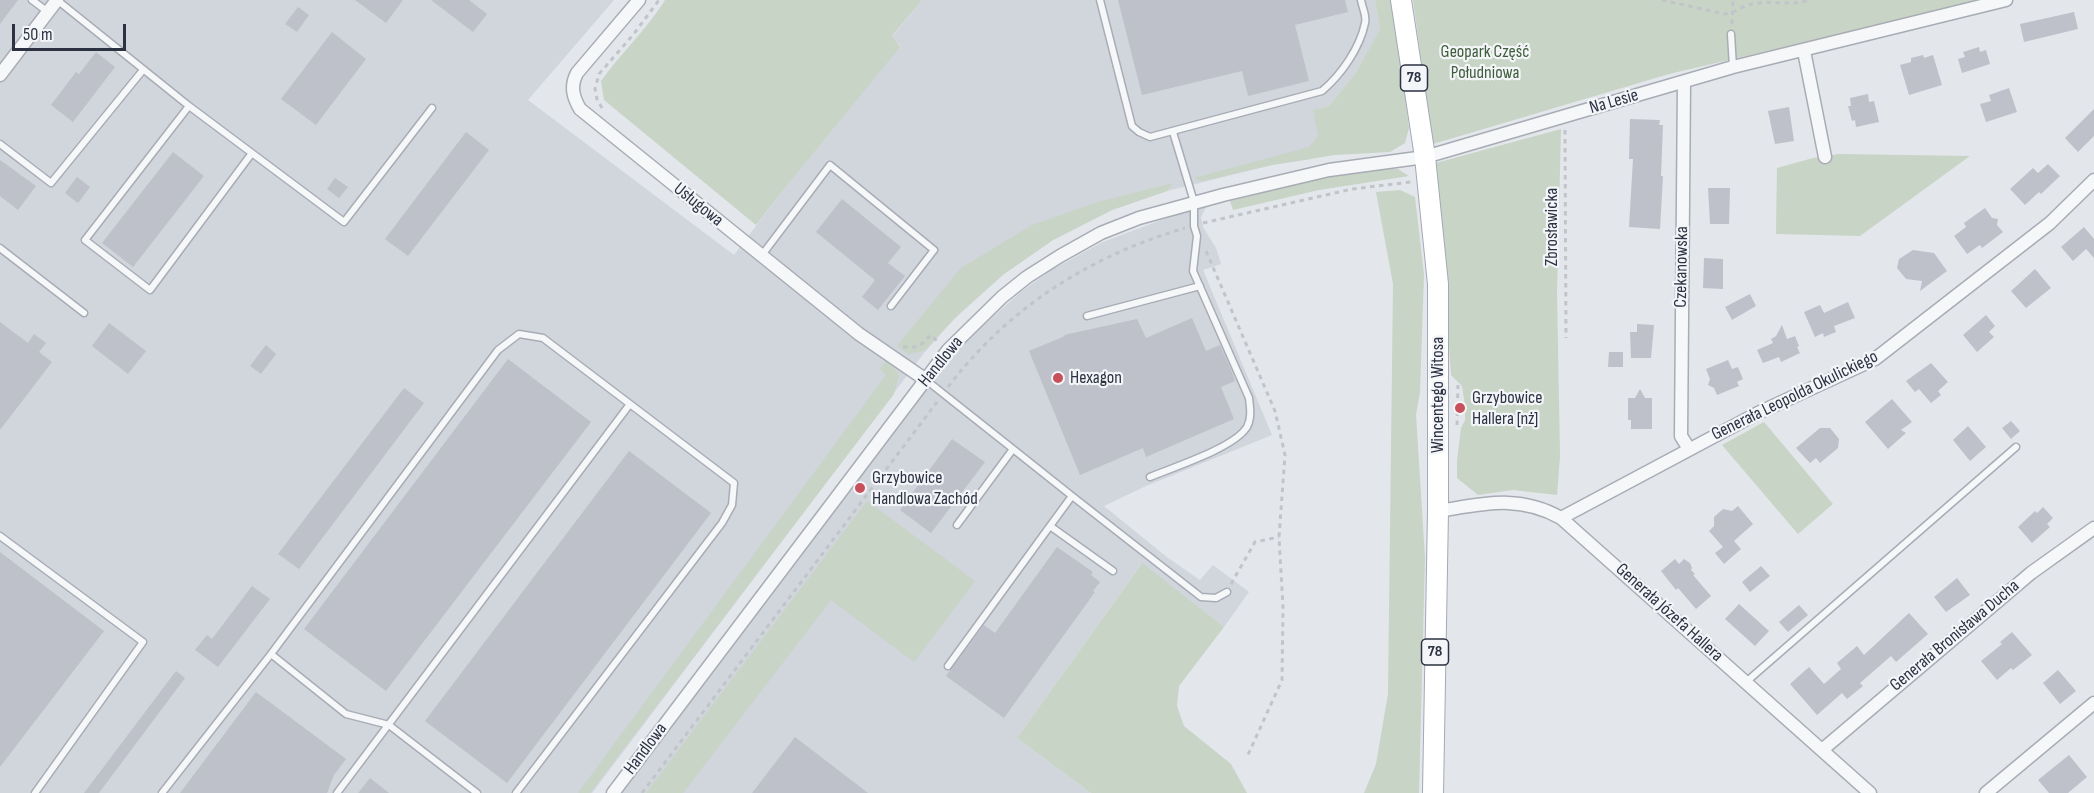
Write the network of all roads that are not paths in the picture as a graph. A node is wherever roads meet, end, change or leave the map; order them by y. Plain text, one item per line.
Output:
1 (32, 0) edge
2 (57, 0) edge
3 (639, 0) edge
4 (1100, 0) edge
5 (1361, 0) edge
6 (1401, 0) edge
7 (2006, 0) edge
8 (48, 12) junction
9 (1731, 34) road end
10 (1804, 51) junction
11 (1733, 67) junction
12 (143, 70) junction
13 (0, 75) edge
14 (1684, 82) junction
15 (189, 106) junction
16 (432, 108) dead end
17 (1173, 132) junction
18 (0, 144) edge
19 (252, 153) junction
20 (1425, 157) junction
21 (1825, 157) dead end
22 (2094, 180) edge
23 (1194, 202) junction
24 (0, 248) edge
25 (762, 256) junction
26 (1200, 286) junction
27 (891, 306) dead end
28 (84, 313) dead end
29 (1088, 316) dead end
30 (926, 380) junction
31 (630, 404) junction
32 (2016, 447) dead end
33 (1013, 449) junction
34 (1689, 449) junction
35 (1150, 477) dead end
36 (1072, 496) junction
37 (1438, 511) junction
38 (1561, 518) junction
39 (957, 525) dead end
40 (1050, 526) junction
41 (2094, 528) edge
42 (0, 536) edge
43 (1113, 571) dead end
44 (1227, 592) road end
45 (272, 654) junction
46 (948, 666) dead end
47 (1746, 682) junction
48 (2094, 703) edge
49 (389, 725) junction
50 (1822, 750) junction
51 (35, 793) edge
52 (162, 793) edge
53 (337, 793) edge
54 (477, 793) edge
55 (516, 793) edge
56 (613, 793) edge
57 (1433, 793) edge
58 (1870, 793) edge
59 (1986, 793) edge

1 - 8 lane
2 - 8 street
2 - 12 lane
3 - 25 street, Usługowa
4 - 17 lane
5 - 17 lane
6 - 20 main road, Wincentego Witosa / 78
7 - 10 street, Na Lesie
8 - 13 street
9 - 11 lane
10 - 11 street, Na Lesie
10 - 21 street
11 - 14 street, Na Lesie
12 - 15 lane
12 - 18 lane
14 - 20 street, Na Lesie
14 - 34 street, Czekanowska
15 - 19 lane
15 - 19 lane
16 - 19 lane
17 - 23 lane
20 - 23 street, Handlowa
20 - 37 main road, Wincentego Witosa / 78
22 - 34 street, Generała Leopolda Okulickiego
23 - 26 lane
23 - 30 street, Handlowa
24 - 28 lane
25 - 27 lane
25 - 30 street, Usługowa
26 - 29 lane
26 - 35 lane
30 - 33 lane
30 - 56 street, Handlowa
31 - 45 lane
31 - 49 lane
31 - 55 lane
32 - 47 lane
33 - 36 lane
33 - 39 lane
34 - 38 street, Generała Leopolda Okulickiego
36 - 40 lane
36 - 44 lane
37 - 38 street, Generała Józefa Hallera
37 - 57 main road, Wincentego Witosa / 78
38 - 47 street, Generała Józefa Hallera
40 - 43 lane
40 - 46 lane
41 - 50 street, Generała Bronisława Ducha
42 - 51 lane
45 - 49 lane
45 - 52 lane
47 - 50 street, Generała Józefa Hallera
48 - 59 street
49 - 53 lane
49 - 54 lane
50 - 58 street, Generała Józefa Hallera

